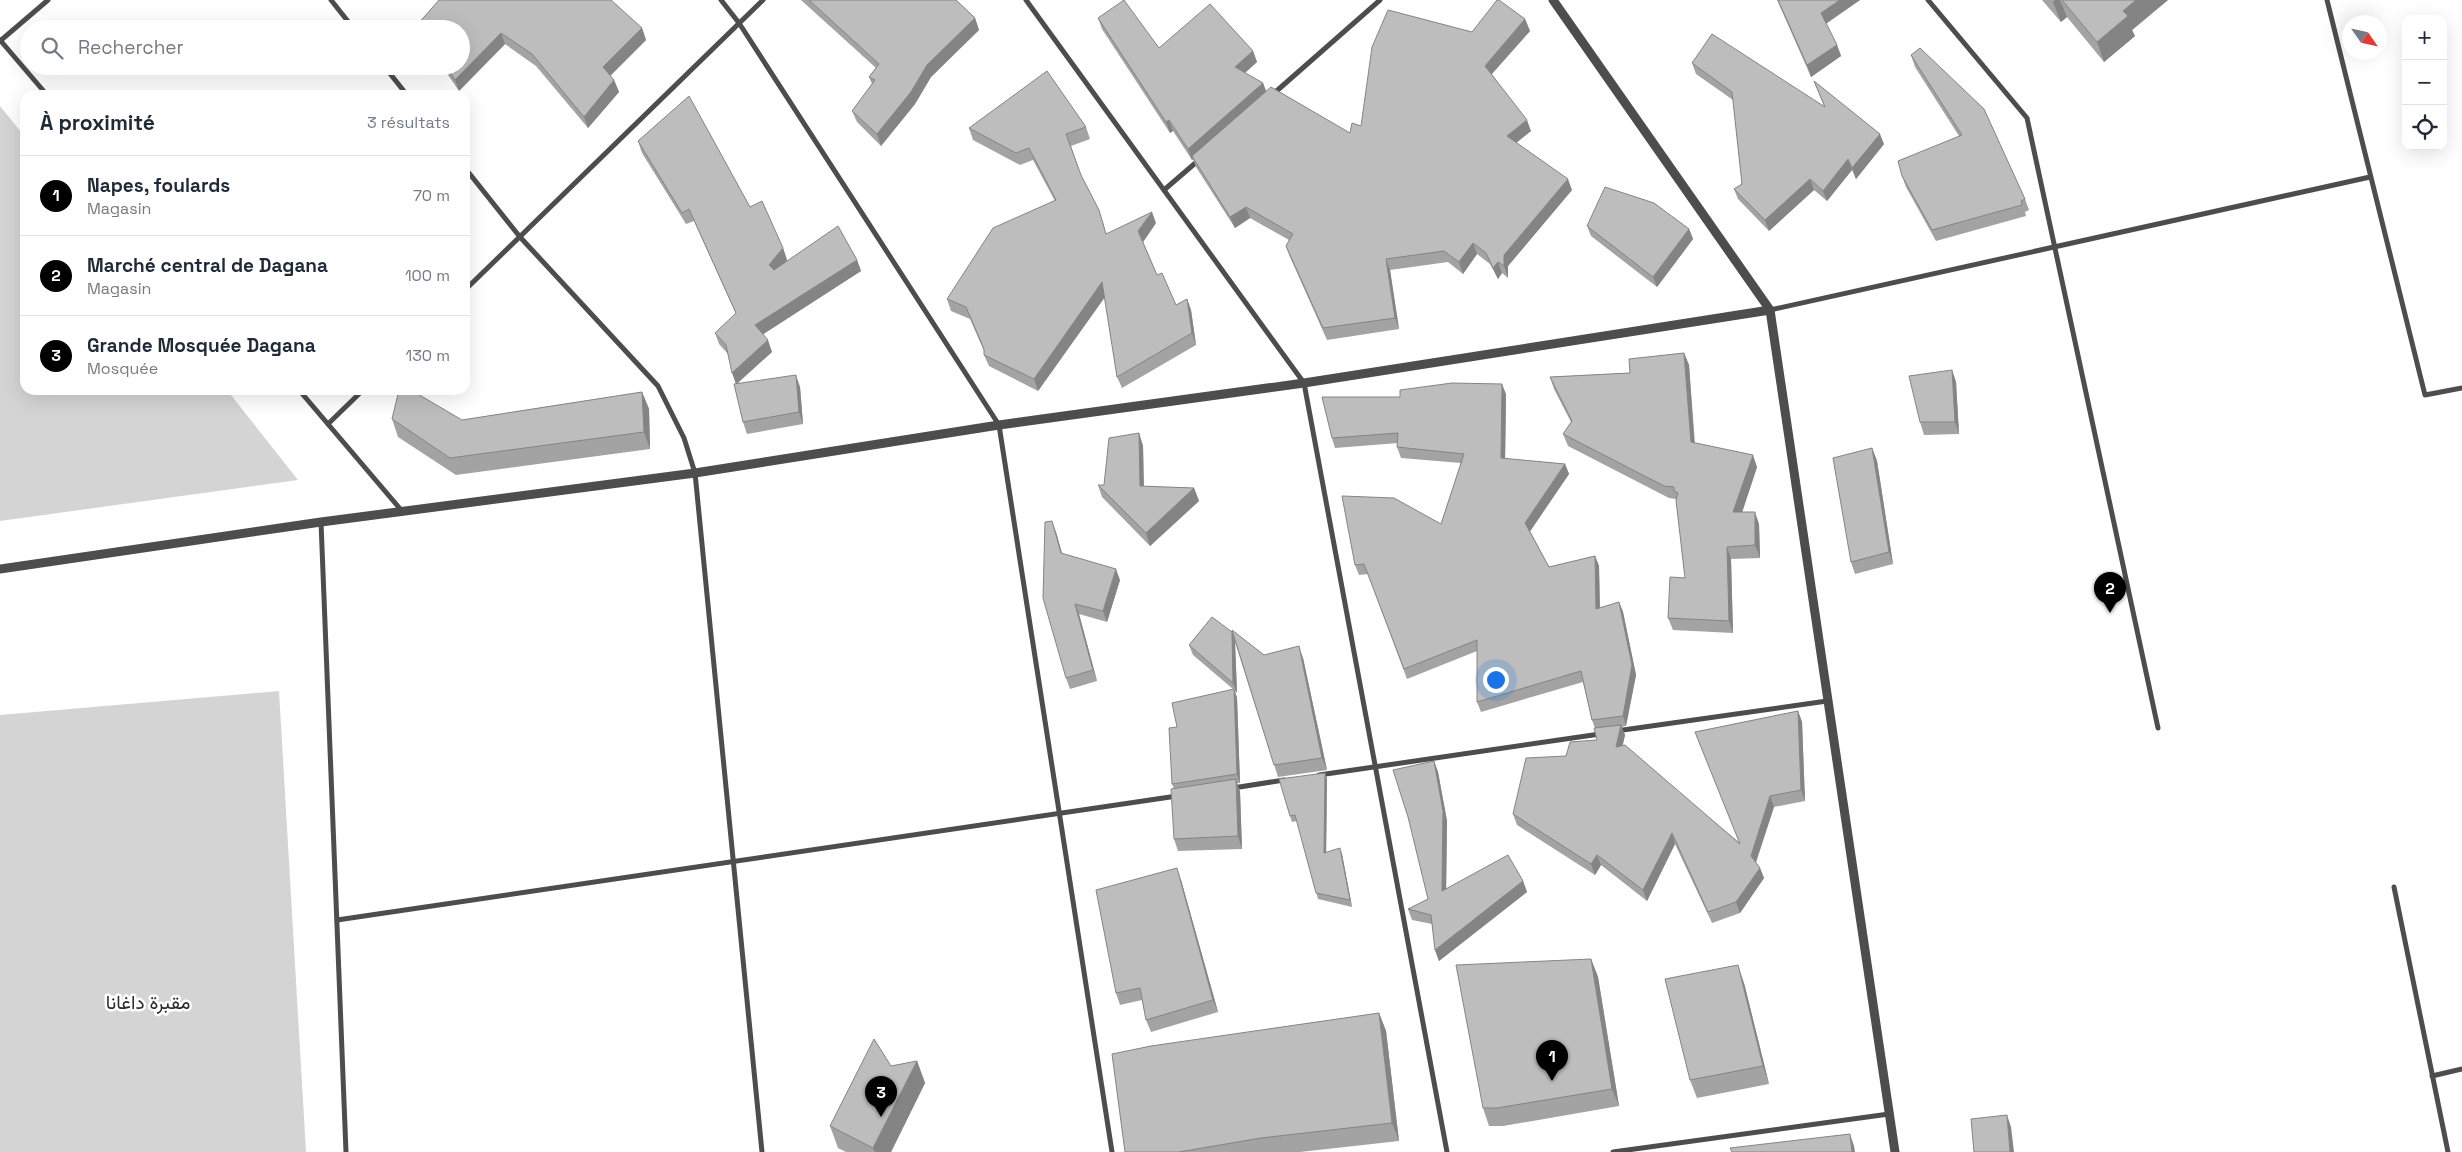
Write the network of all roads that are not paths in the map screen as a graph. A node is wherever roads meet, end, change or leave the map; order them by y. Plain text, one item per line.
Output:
1 (48, 0) edge
2 (331, 0) edge
3 (721, 0) edge
4 (762, 0) edge
5 (1026, 0) edge
6 (1380, 0) edge
7 (1553, 0) edge
8 (1928, 0) edge
9 (2327, 0) edge
10 (25, 20) edge
11 (347, 20) edge
12 (739, 23) junction
13 (20, 24) edge
14 (0, 41) edge
15 (20, 64) edge
16 (30, 75) edge
17 (391, 75) edge
18 (43, 90) edge
19 (403, 90) edge
20 (1269, 98) edge
21 (1202, 157) edge
22 (470, 174) edge
23 (2370, 177) junction
24 (1164, 190) junction
25 (520, 237) junction
26 (2055, 246) junction
27 (470, 285) edge
28 (1770, 310) junction
29 (1304, 383) junction
30 (2462, 388) edge
31 (303, 395) edge
32 (358, 395) edge
33 (328, 424) junction
34 (999, 425) junction
35 (695, 473) junction
36 (402, 511) junction
37 (321, 522) junction
38 (0, 569) edge
39 (1827, 701) junction
40 (2158, 728) dead end
41 (1375, 766) junction
42 (1316, 775) edge
43 (1286, 780) edge
44 (1227, 789) edge
45 (1188, 795) edge
46 (1060, 814) junction
47 (733, 863) junction
48 (2394, 887) dead end
49 (337, 920) junction
50 (2462, 1069) edge
51 (2432, 1076) junction
52 (1889, 1114) junction
53 (346, 1152) edge
54 (762, 1152) edge
55 (1112, 1152) edge
56 (1447, 1152) edge
57 (1613, 1152) edge
58 (1895, 1152) edge
59 (2448, 1152) edge

1 - 10 street
2 - 11 street
3 - 12 street
4 - 12 street
5 - 24 street
6 - 20 street
7 - 28 street
8 - 26 street
9 - 23 street
12 - 25 street
12 - 34 street
13 - 14 street
14 - 15 street
16 - 18 street
17 - 19 street
21 - 24 street
22 - 25 street
23 - 26 street
23 - 30 street
24 - 29 street
25 - 27 street
25 - 35 street
26 - 28 street
26 - 40 street
28 - 29 street
28 - 39 street
29 - 34 street
29 - 41 street
31 - 33 street
32 - 33 street
33 - 36 street
34 - 35 street
34 - 46 street
35 - 36 street
35 - 47 street
36 - 37 street
37 - 38 street
37 - 49 street
39 - 41 street
39 - 52 street
41 - 42 street
41 - 56 street
43 - 44 street
45 - 46 street
46 - 47 street
46 - 55 street
47 - 49 street
47 - 54 street
48 - 51 street
49 - 53 street
50 - 51 street
51 - 59 street
52 - 57 street
52 - 58 street

